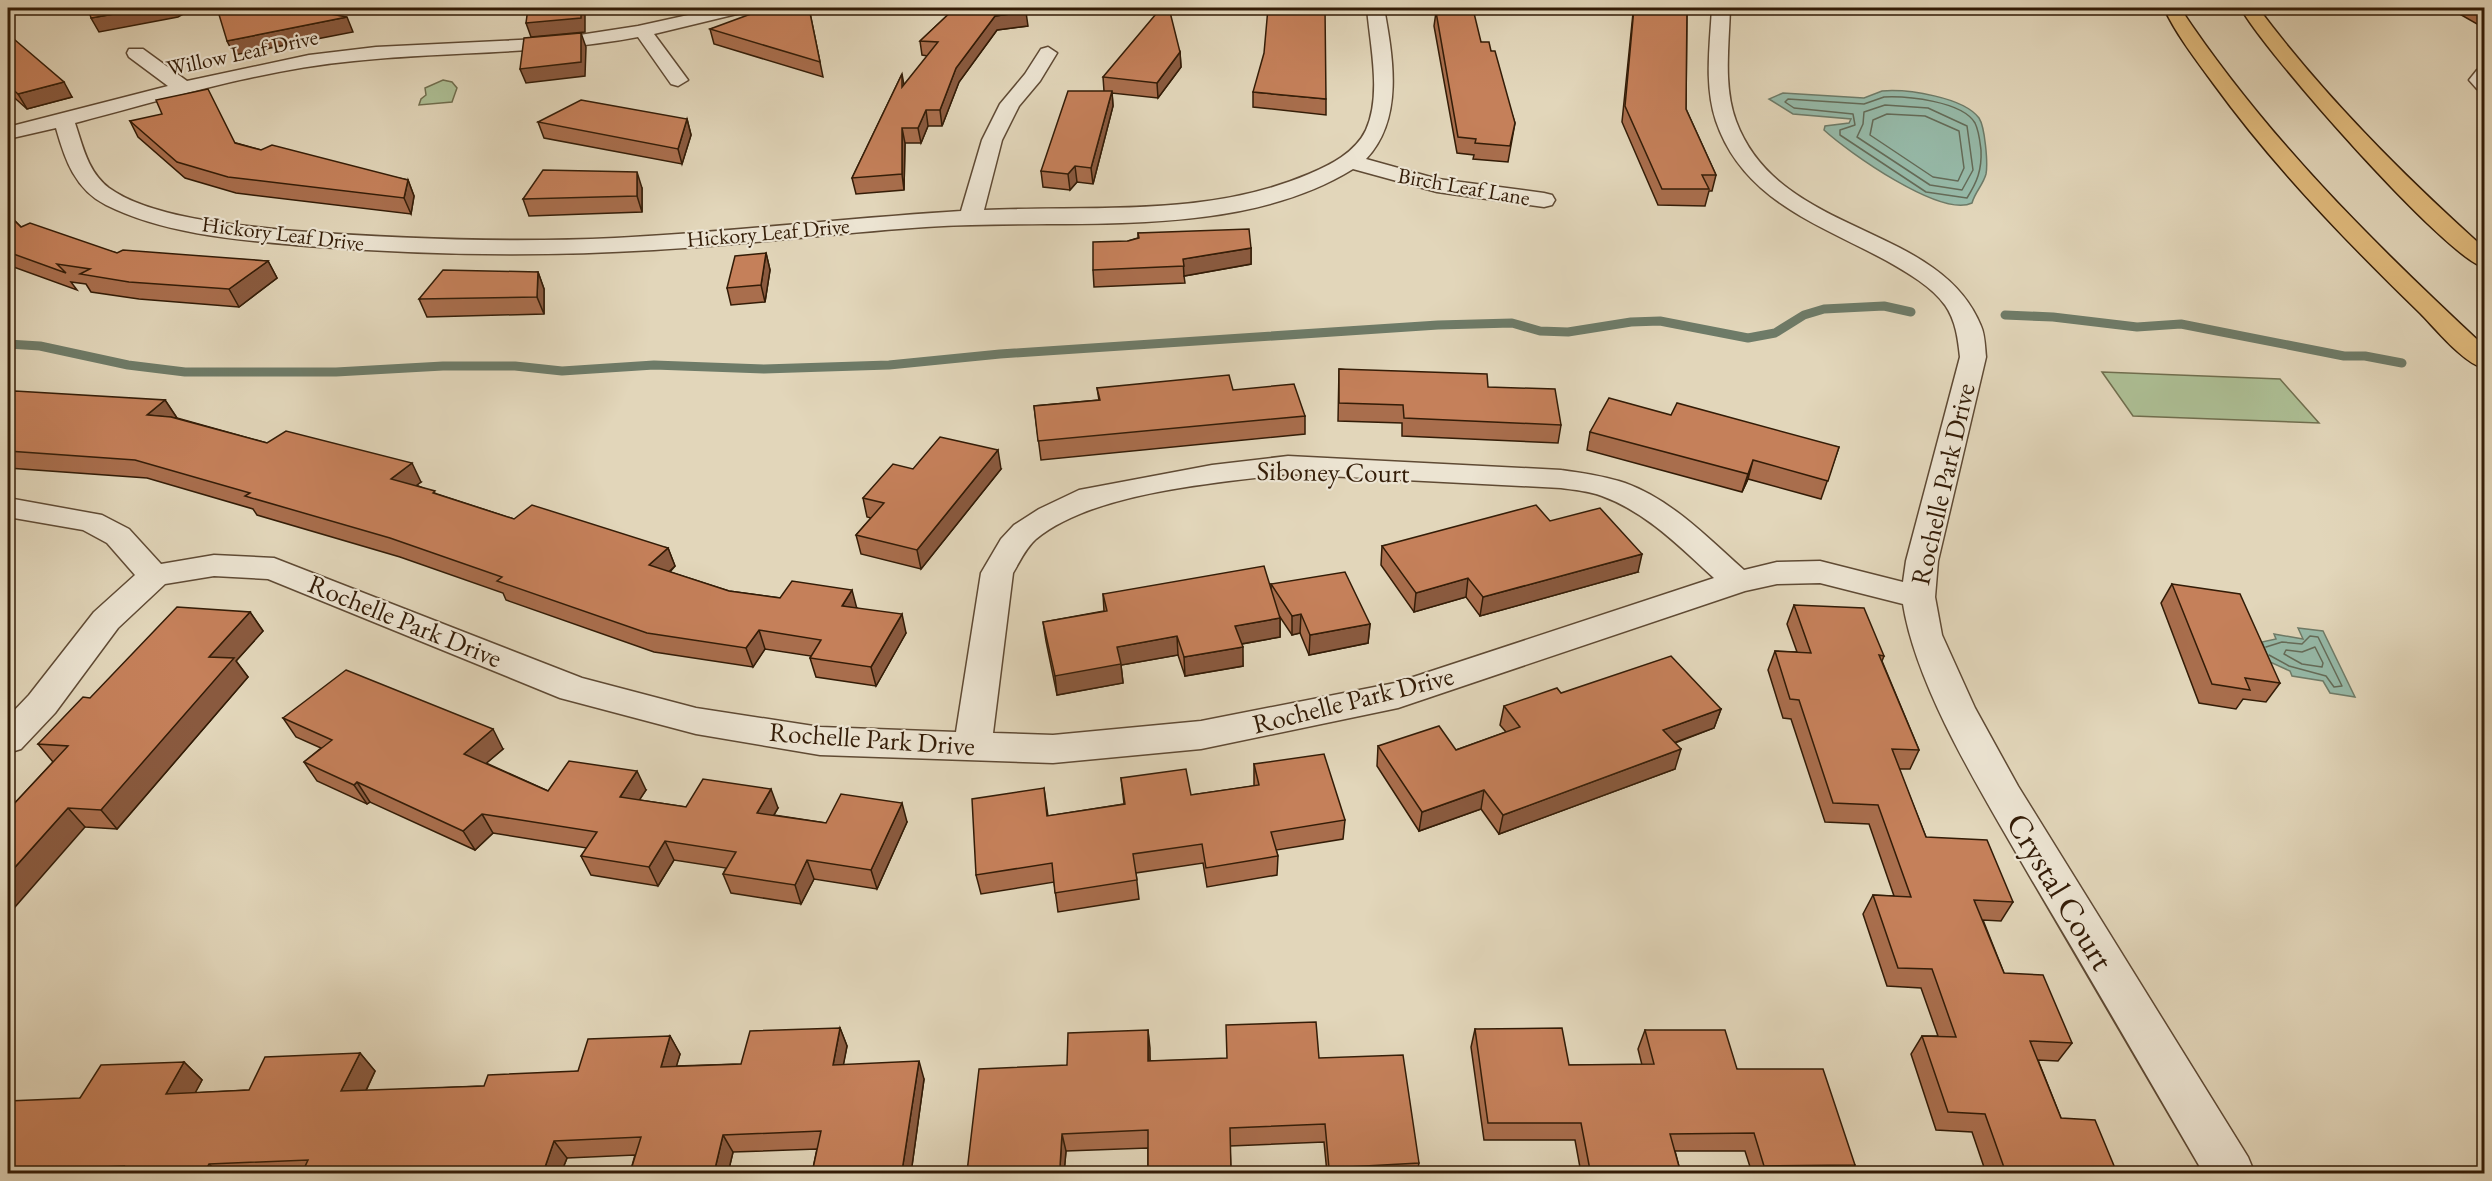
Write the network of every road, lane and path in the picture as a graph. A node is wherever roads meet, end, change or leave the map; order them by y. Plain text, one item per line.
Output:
1 (739, 8) edge
2 (1376, 8) edge
3 (1721, 8) edge
4 (2172, 8) edge
5 (2248, 8) edge
6 (644, 32) junction
7 (136, 53) dead end
8 (1048, 53) dead end
9 (678, 80) dead end
10 (184, 88) junction
11 (2337, 114) junction
12 (64, 121) junction
13 (8, 133) edge
14 (1350, 161) junction
15 (1544, 200) dead end
16 (972, 216) junction
17 (2484, 232) edge
18 (2484, 260) edge
19 (2484, 360) edge
20 (8, 508) edge
21 (154, 576) junction
22 (1738, 582) junction
23 (1918, 597) junction
24 (8, 739) edge
25 (973, 746) junction
26 (2231, 1173) edge

1 - 6 street, Willow Leaf Drive
2 - 14 street, Hickory Leaf Drive
3 - 23 street, Rochelle Park Drive
4 - 19 highway
5 - 11 highway
6 - 9 street
6 - 10 street, Willow Leaf Drive
7 - 10 street
8 - 16 street
10 - 12 street, Willow Leaf Drive
11 - 17 highway
11 - 18 highway
12 - 13 street, Willow Leaf Drive
12 - 16 street, Hickory Leaf Drive
14 - 15 street, Birch Leaf Lane
14 - 16 street, Hickory Leaf Drive
20 - 21 street
21 - 24 street, Rochelle Park Drive
21 - 25 street, Rochelle Park Drive
22 - 23 street, Rochelle Park Drive
22 - 25 street, Rochelle Park Drive
22 - 25 street, Siboney Court
23 - 26 street, Crystal Court

